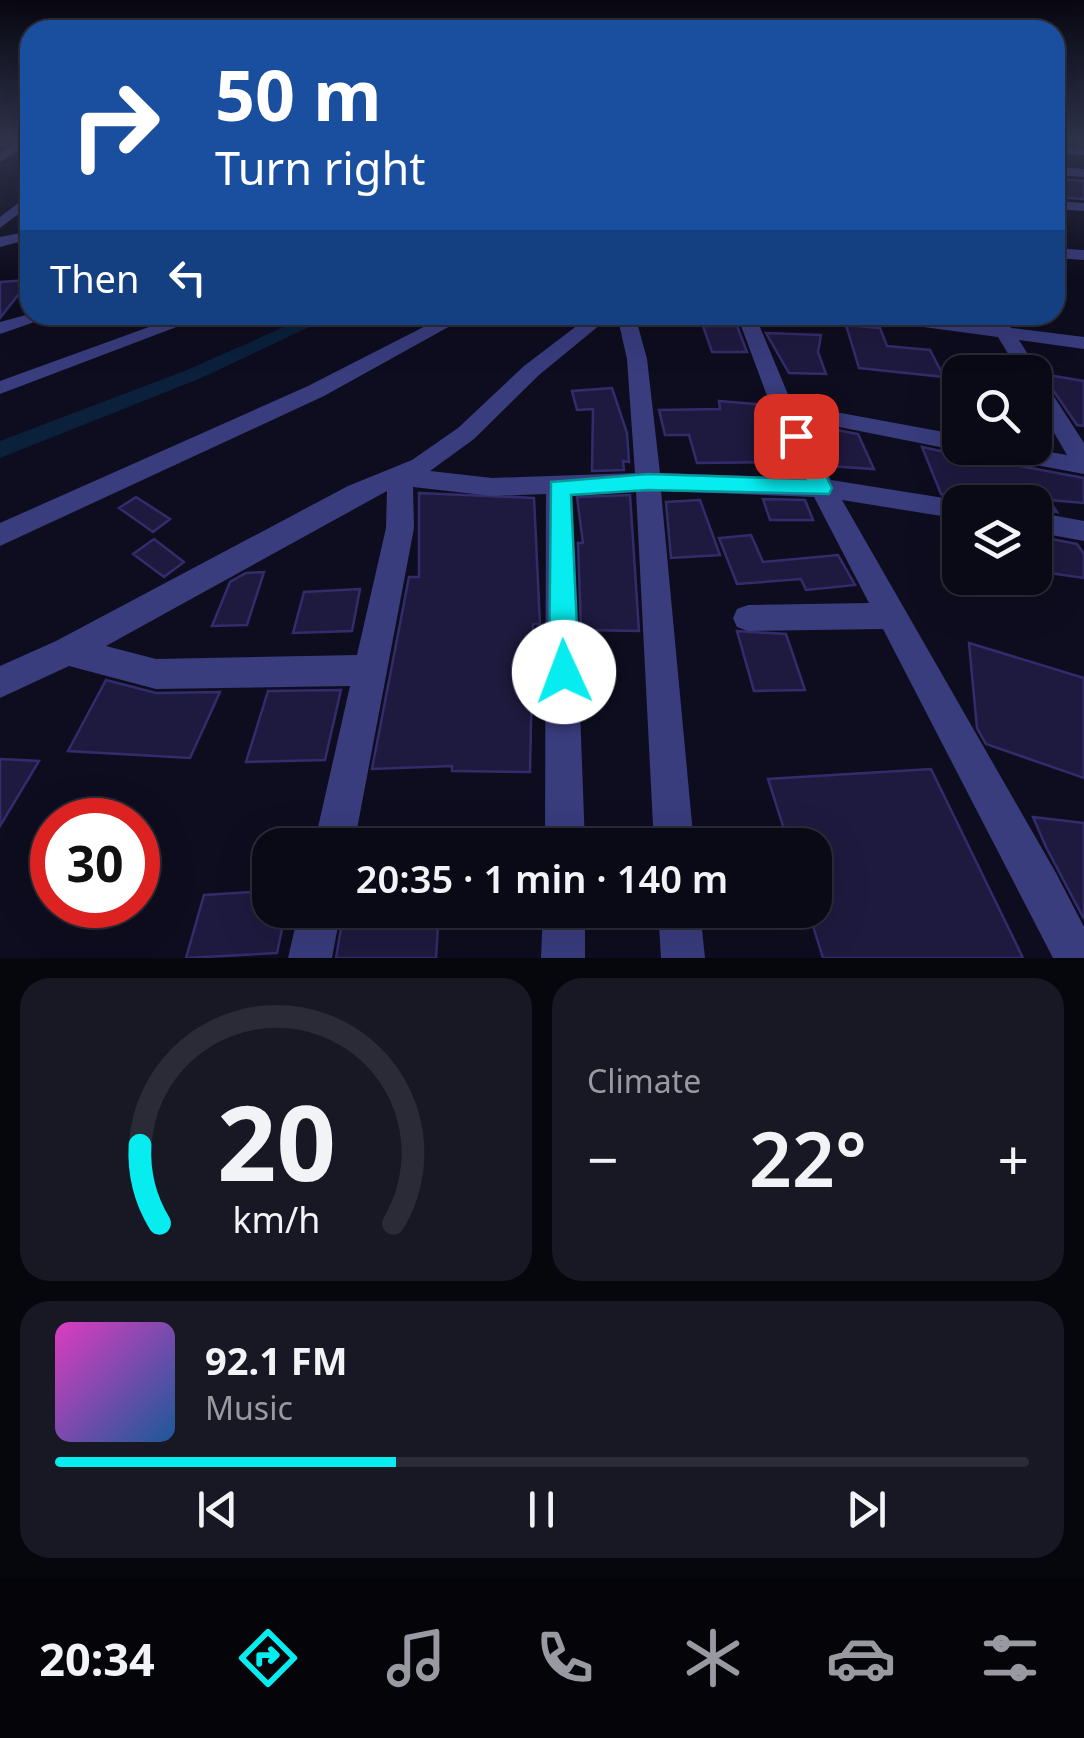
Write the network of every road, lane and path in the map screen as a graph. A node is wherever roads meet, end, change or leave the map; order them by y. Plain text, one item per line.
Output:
1 (20, 207) edge
2 (0, 224) edge
3 (173, 325) edge
4 (442, 325) edge
5 (590, 325) edge
6 (628, 325) edge
7 (750, 325) edge
8 (1000, 325) edge
9 (1008, 325) edge
10 (1084, 343) edge
11 (1019, 355) edge
12 (0, 388) edge
13 (783, 409) junction
14 (1052, 410) edge
15 (942, 439) edge
16 (1052, 459) edge
17 (1084, 464) edge
18 (400, 477) junction
19 (648, 482) junction
20 (559, 488) junction
21 (821, 488) junction
22 (942, 506) edge
23 (1052, 525) edge
24 (1084, 531) edge
25 (0, 535) edge
26 (890, 616) junction
27 (748, 618) dead end
28 (67, 651) junction
29 (370, 670) junction
30 (0, 682) edge
31 (337, 828) edge
32 (565, 828) edge
33 (673, 828) edge
34 (316, 928) edge
35 (564, 928) edge
36 (680, 928) edge
37 (310, 958) edge
38 (563, 958) edge
39 (682, 958) edge
40 (1076, 958) edge

1 - 2 street
3 - 12 street
4 - 25 street
5 - 18 street
6 - 19 street
7 - 13 street
8 - 11 street
9 - 10 street
13 - 15 street
13 - 21 street
14 - 17 street
16 - 17 street
18 - 20 street
18 - 28 street
18 - 29 street
19 - 20 street
19 - 21 street
19 - 33 street
20 - 32 street
21 - 22 street
21 - 26 street
23 - 24 street
26 - 27 street
26 - 40 street
28 - 29 street
28 - 30 street
29 - 31 street
34 - 37 street
35 - 38 street
36 - 39 street

